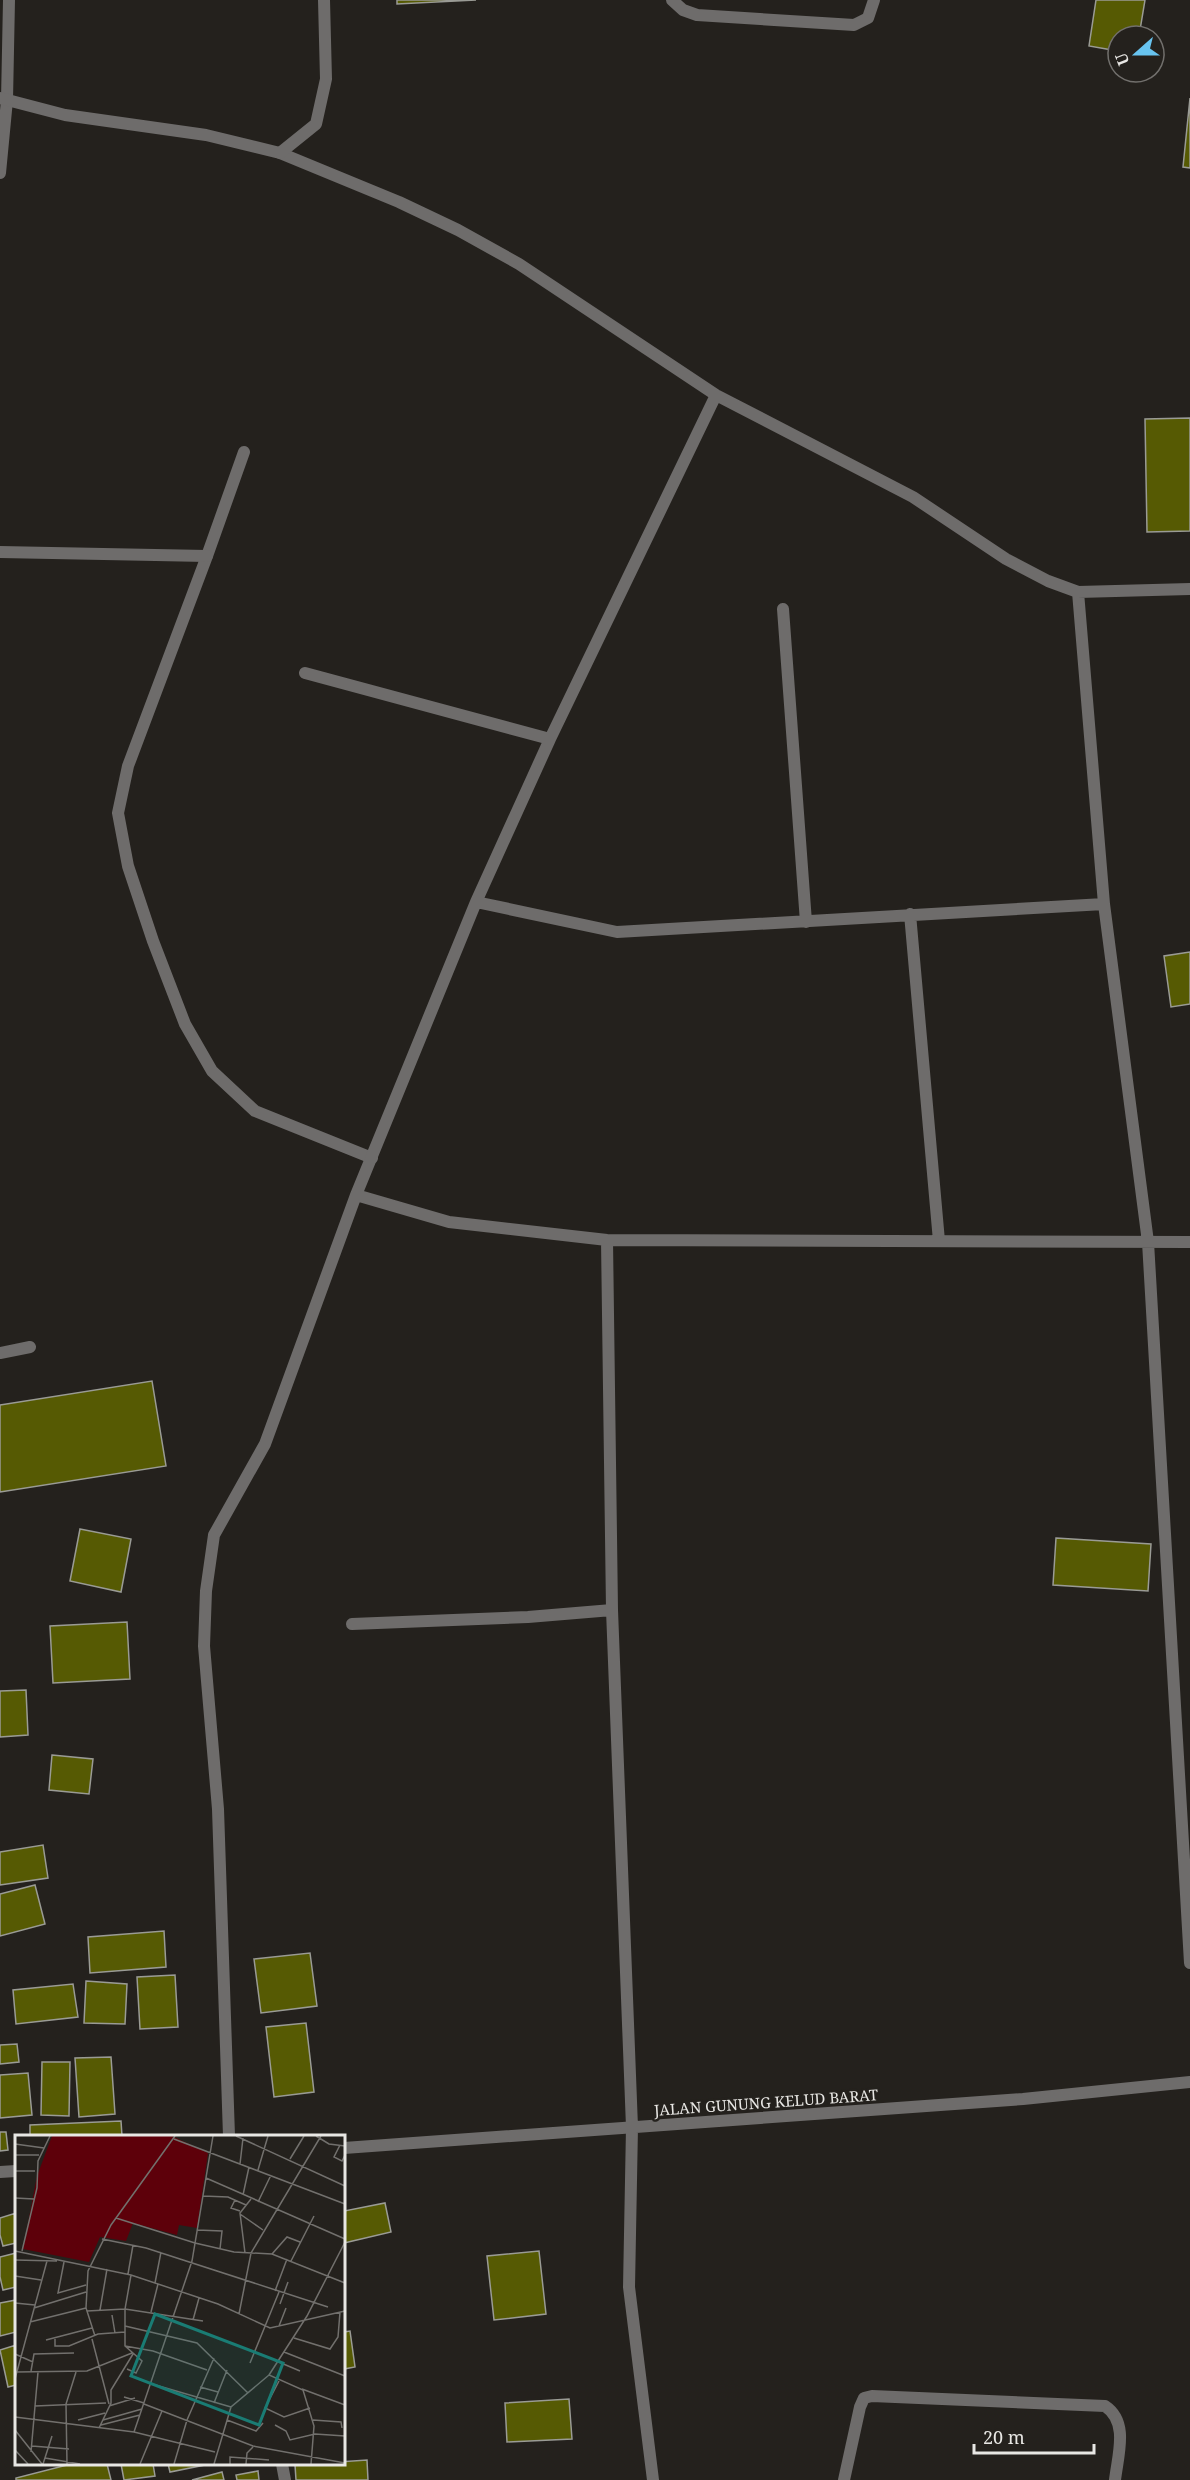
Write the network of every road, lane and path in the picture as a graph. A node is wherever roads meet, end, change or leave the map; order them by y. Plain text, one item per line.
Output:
1 (9, 0) edge
2 (324, 0) edge
3 (672, 0) edge
4 (874, 0) edge
5 (4, 99) edge
6 (280, 153) junction
7 (0, 173) edge
8 (716, 395) junction
9 (244, 452) dead end
10 (0, 552) edge
11 (207, 556) junction
12 (1190, 589) edge
13 (1078, 592) junction
14 (783, 609) dead end
15 (304, 673) dead end
16 (550, 739) junction
17 (476, 902) junction
18 (1104, 904) junction
19 (910, 914) junction
20 (806, 922) junction
21 (372, 1158) junction
22 (356, 1195) junction
23 (607, 1240) junction
24 (939, 1241) junction
25 (1148, 1242) junction
26 (1190, 1242) edge
27 (30, 1347) dead end
28 (0, 1353) edge
29 (612, 1610) junction
30 (352, 1624) dead end
31 (1190, 1963) edge
32 (1190, 2082) edge
33 (632, 2127) junction
34 (229, 2135) edge
35 (345, 2148) edge
36 (15, 2171) edge
37 (0, 2172) edge
38 (282, 2465) edge
39 (285, 2480) edge
40 (653, 2480) edge
41 (844, 2480) edge
42 (1115, 2480) edge

1 - 5 street
2 - 6 street
3 - 4 street
5 - 6 street
5 - 7 street
6 - 8 street
8 - 13 street
8 - 16 street
9 - 11 street
10 - 11 street
11 - 21 street
12 - 13 street
13 - 18 street
14 - 20 street
15 - 16 street
16 - 17 street
17 - 20 street
17 - 21 street
18 - 19 street
18 - 25 street
19 - 20 street
19 - 24 street
21 - 22 street
22 - 23 street
22 - 34 street
23 - 24 street
23 - 29 street
24 - 25 street
25 - 26 street
25 - 31 street
27 - 28 street
29 - 30 street
29 - 33 street
32 - 33 street, JALAN GUNUNG KELUD BARAT
33 - 35 street, JALAN GUNUNG KELUD BARAT
33 - 40 street
36 - 37 street
38 - 39 street
41 - 42 street

